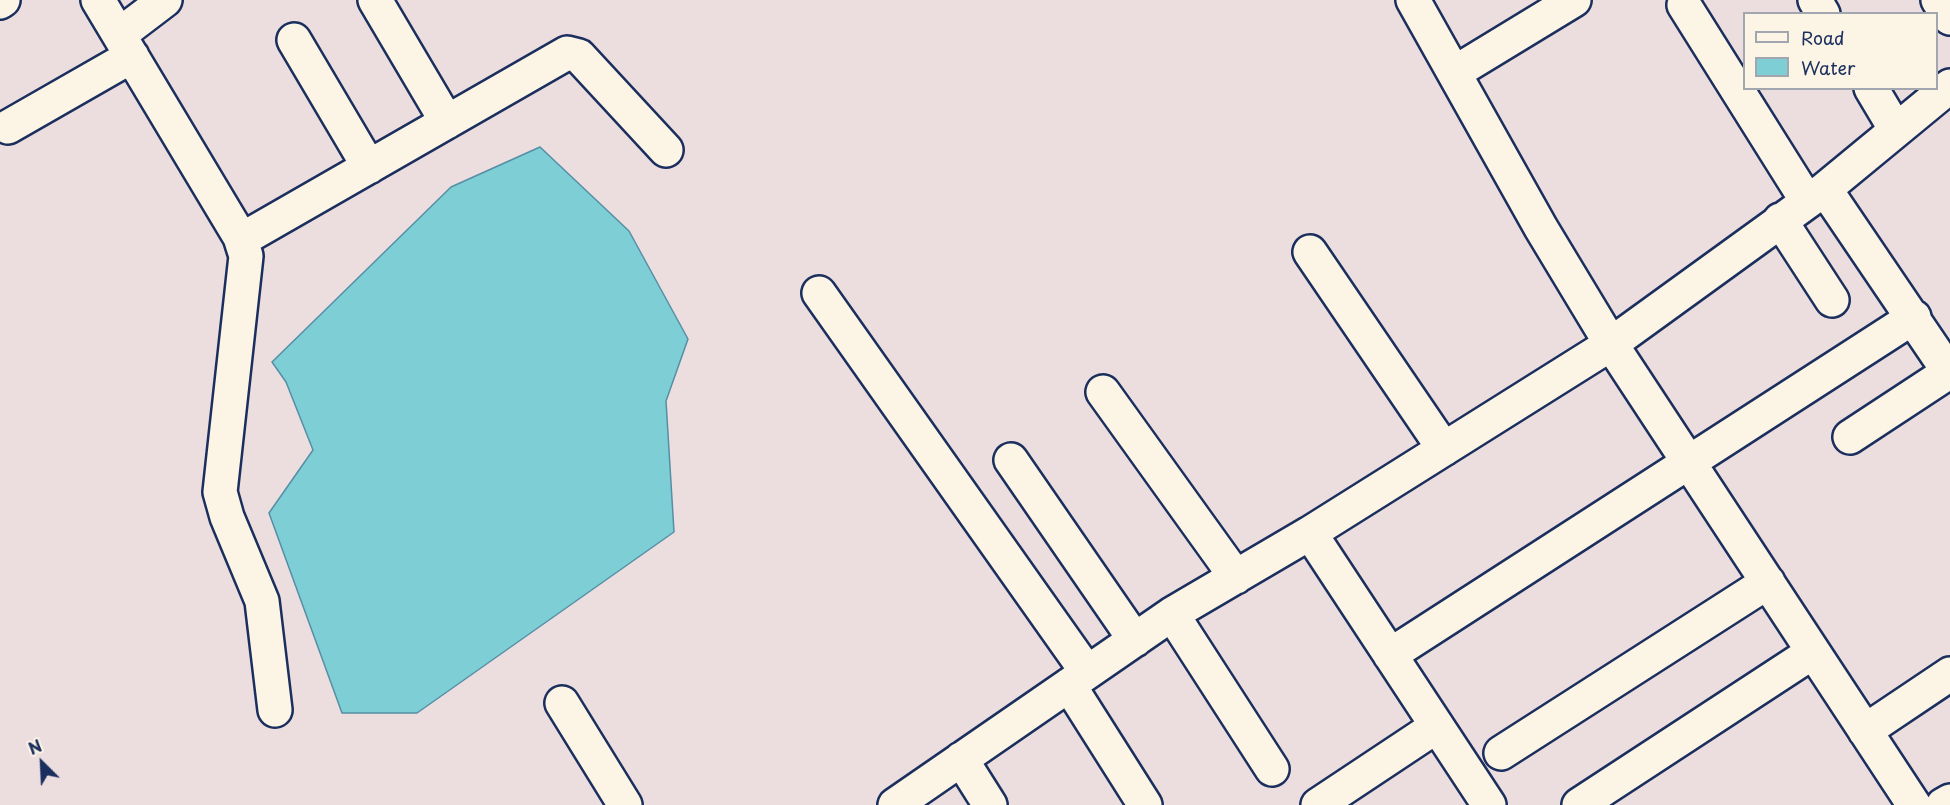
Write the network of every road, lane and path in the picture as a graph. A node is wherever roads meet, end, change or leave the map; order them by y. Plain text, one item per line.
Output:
1 (98, 0) edge
2 (165, 0) edge
3 (375, 0) edge
4 (1413, 0) edge
5 (1574, 0) edge
6 (1938, 0) edge
7 (1684, 5) dead end
8 (1950, 18) edge
9 (294, 40) dead end
10 (126, 46) junction
11 (1454, 73) junction
12 (1950, 86) edge
13 (1743, 90) edge
14 (1743, 90) edge
15 (1871, 90) edge
16 (447, 122) junction
17 (8, 127) dead end
18 (1896, 130) junction
19 (666, 150) dead end
20 (369, 167) junction
21 (1816, 195) junction
22 (1780, 220) junction
23 (241, 240) junction
24 (1310, 252) dead end
25 (819, 293) dead end
26 (1832, 300) dead end
27 (1914, 316) junction
28 (1611, 344) junction
29 (1103, 392) dead end
30 (1850, 437) dead end
31 (1444, 449) junction
32 (1011, 460) dead end
33 (1690, 464) junction
34 (1310, 533) junction
35 (1236, 577) junction
36 (1768, 582) junction
37 (1172, 614) junction
38 (1136, 639) junction
39 (1813, 652) junction
40 (1390, 655) junction
41 (1950, 674) edge
42 (1078, 679) junction
43 (562, 703) dead end
44 (275, 710) dead end
45 (1437, 726) junction
46 (1865, 731) junction
47 (1501, 753) dead end
48 (961, 759) junction
49 (1272, 769) dead end
50 (1950, 801) edge
51 (625, 805) edge
52 (895, 805) edge
53 (990, 805) edge
54 (1145, 805) edge
55 (1318, 805) edge
56 (1489, 805) edge
57 (1579, 805) edge
58 (1914, 805) edge
59 (1943, 805) edge

1 - 10 street
2 - 10 street
3 - 16 street
4 - 11 street
5 - 11 street
6 - 8 street
7 - 13 street
9 - 20 street
10 - 17 street
10 - 23 street
11 - 28 street
12 - 18 street
14 - 21 street
15 - 18 street
16 - 19 street
16 - 20 street
18 - 21 street
20 - 23 street
21 - 22 street
21 - 27 street
22 - 26 street
22 - 28 street
23 - 44 street
24 - 31 street
25 - 42 street
27 - 30 street
27 - 33 street
28 - 31 street
28 - 33 street
29 - 35 street
31 - 34 street
32 - 38 street
33 - 36 street
33 - 40 street
34 - 35 street
34 - 40 street
35 - 37 street
36 - 39 street
36 - 47 street
37 - 38 street
37 - 49 street
38 - 42 street
39 - 46 street
39 - 57 street
40 - 45 street
41 - 46 street
42 - 48 street
42 - 54 street
43 - 51 street
45 - 55 street
45 - 56 street
46 - 58 street
48 - 52 street
48 - 53 street
50 - 59 street

